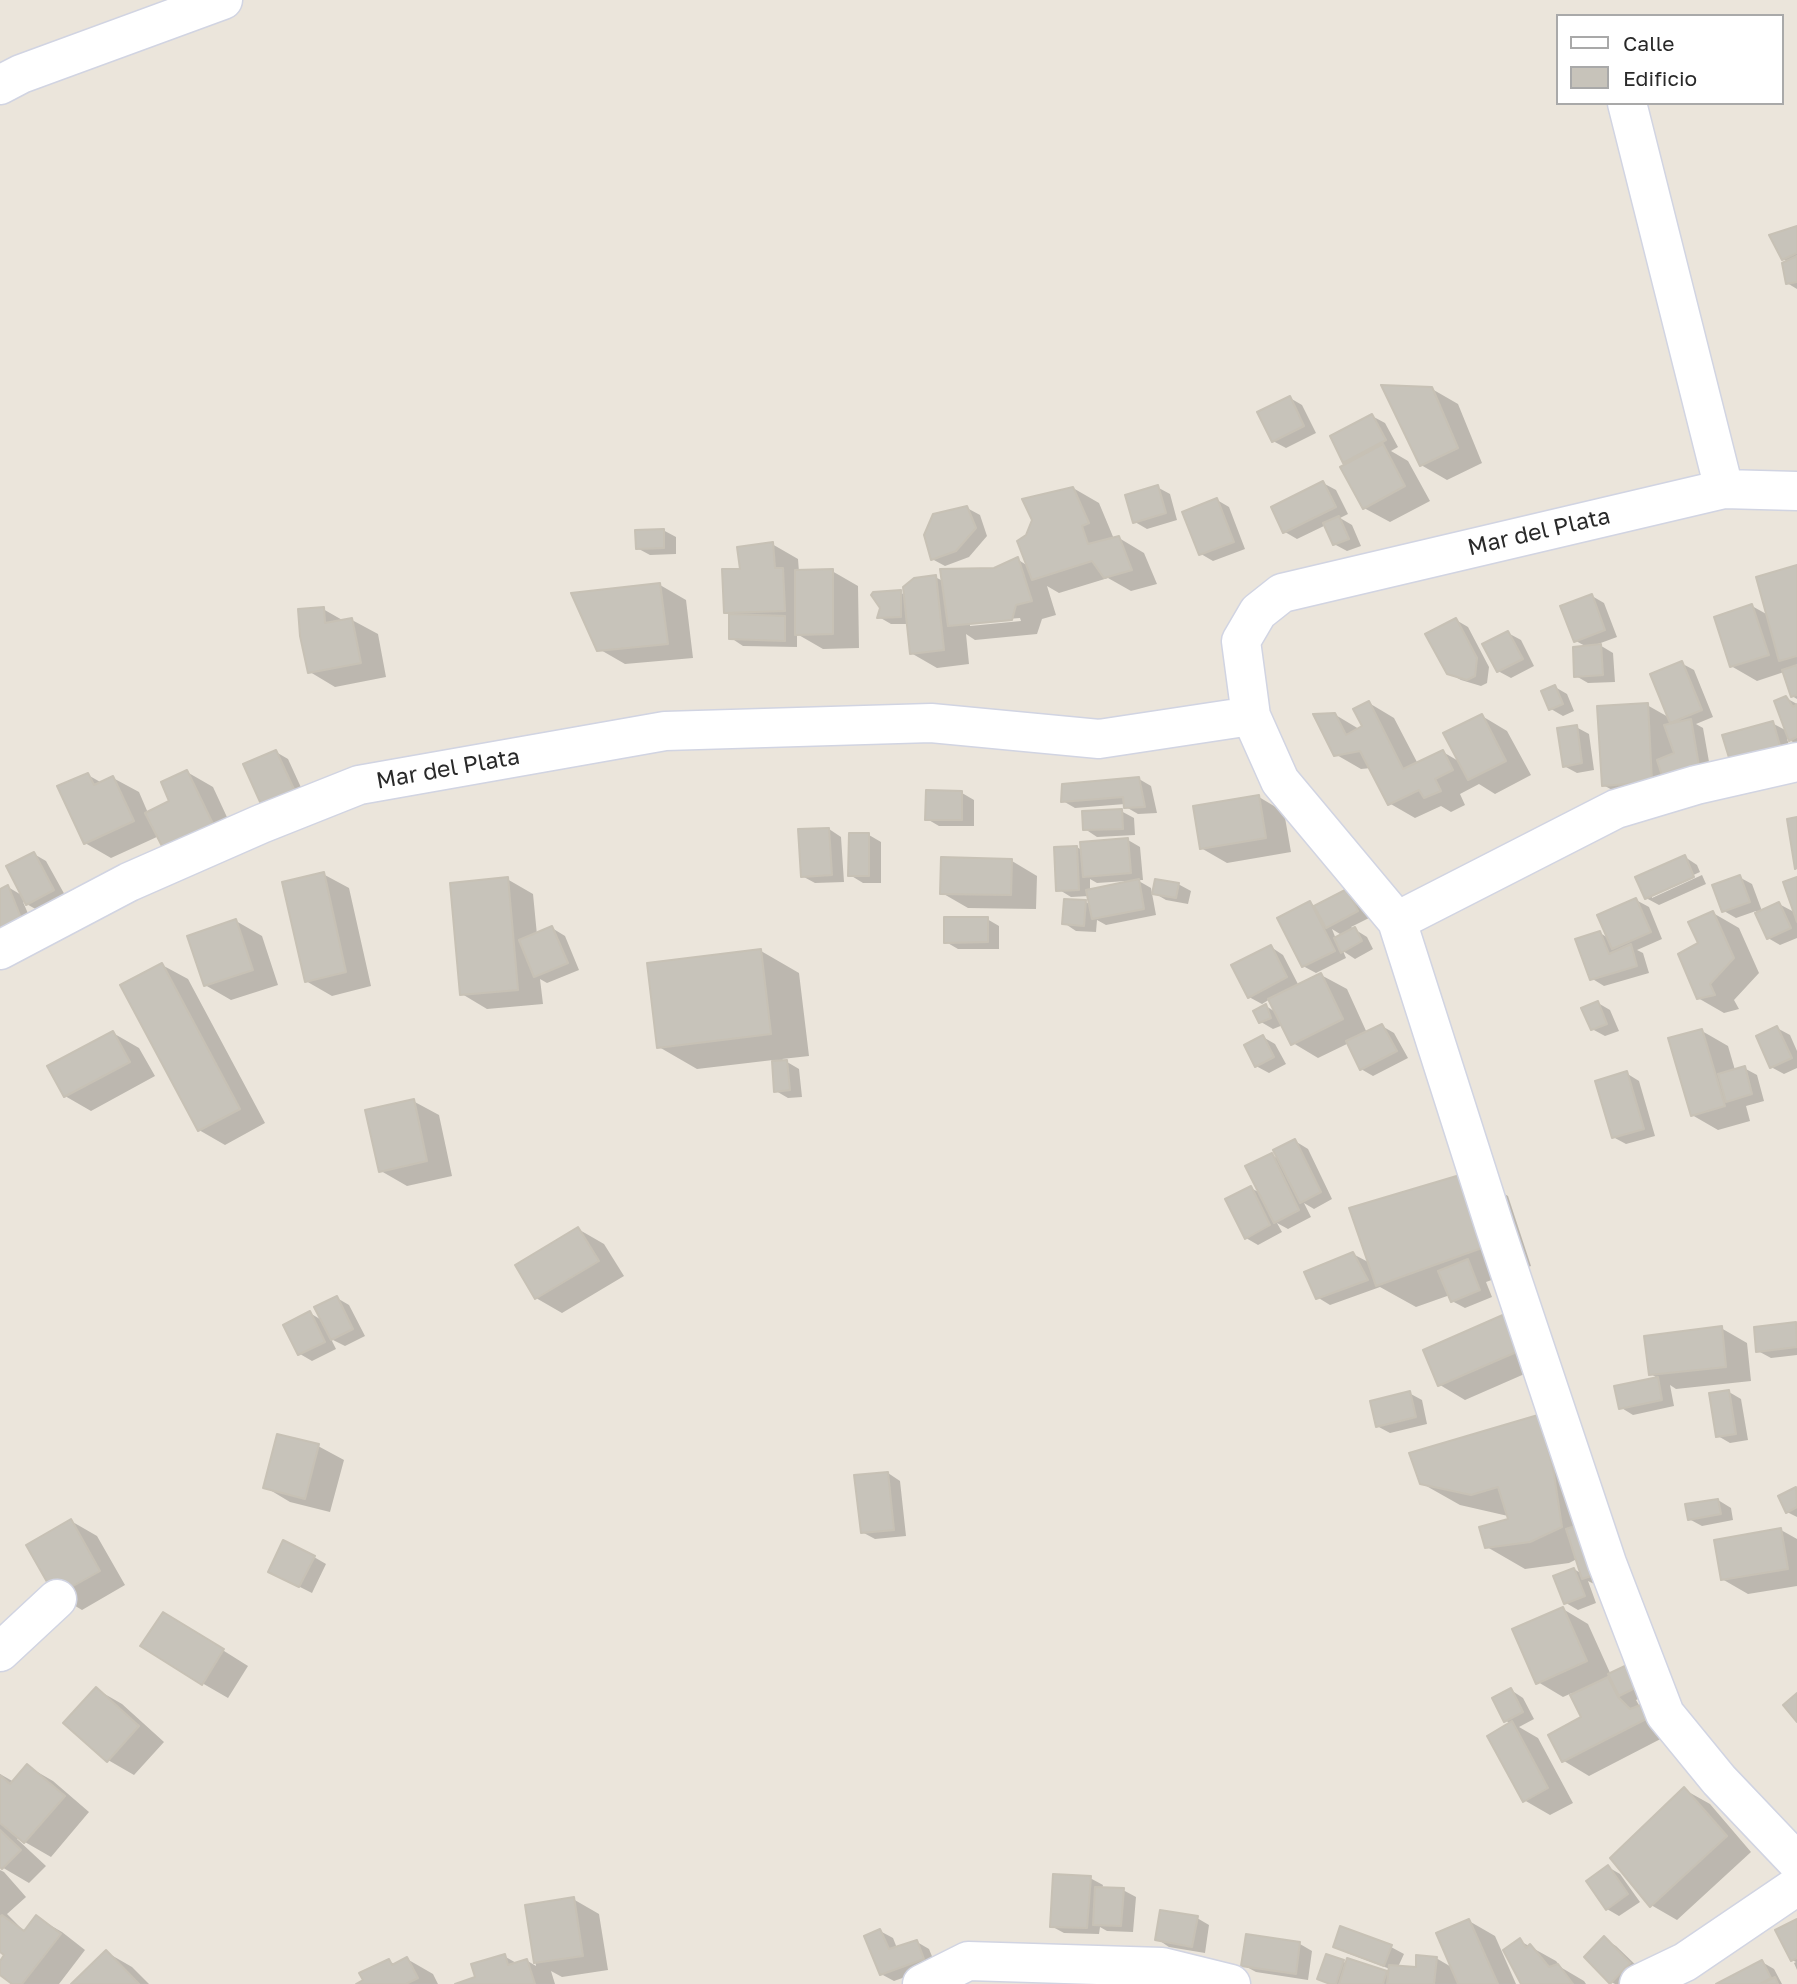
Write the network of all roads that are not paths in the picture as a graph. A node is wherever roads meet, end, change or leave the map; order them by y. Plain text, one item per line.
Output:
1 (223, 0) edge
2 (0, 85) edge
3 (1628, 105) edge
4 (1724, 489) junction
5 (1797, 491) edge
6 (1251, 716) junction
7 (1797, 762) edge
8 (1397, 921) junction
9 (0, 950) edge
10 (57, 1599) dead end
11 (0, 1652) edge
12 (1797, 1862) edge
13 (1797, 1886) edge
14 (1657, 1980) edge
15 (922, 1984) edge
16 (1230, 1984) edge

1 - 2 street
3 - 4 street
4 - 5 street, Mar del Plata
4 - 6 street, Mar del Plata
6 - 8 street
6 - 9 street, Mar del Plata
7 - 8 street
8 - 12 street
10 - 11 street
13 - 14 street
15 - 16 street

